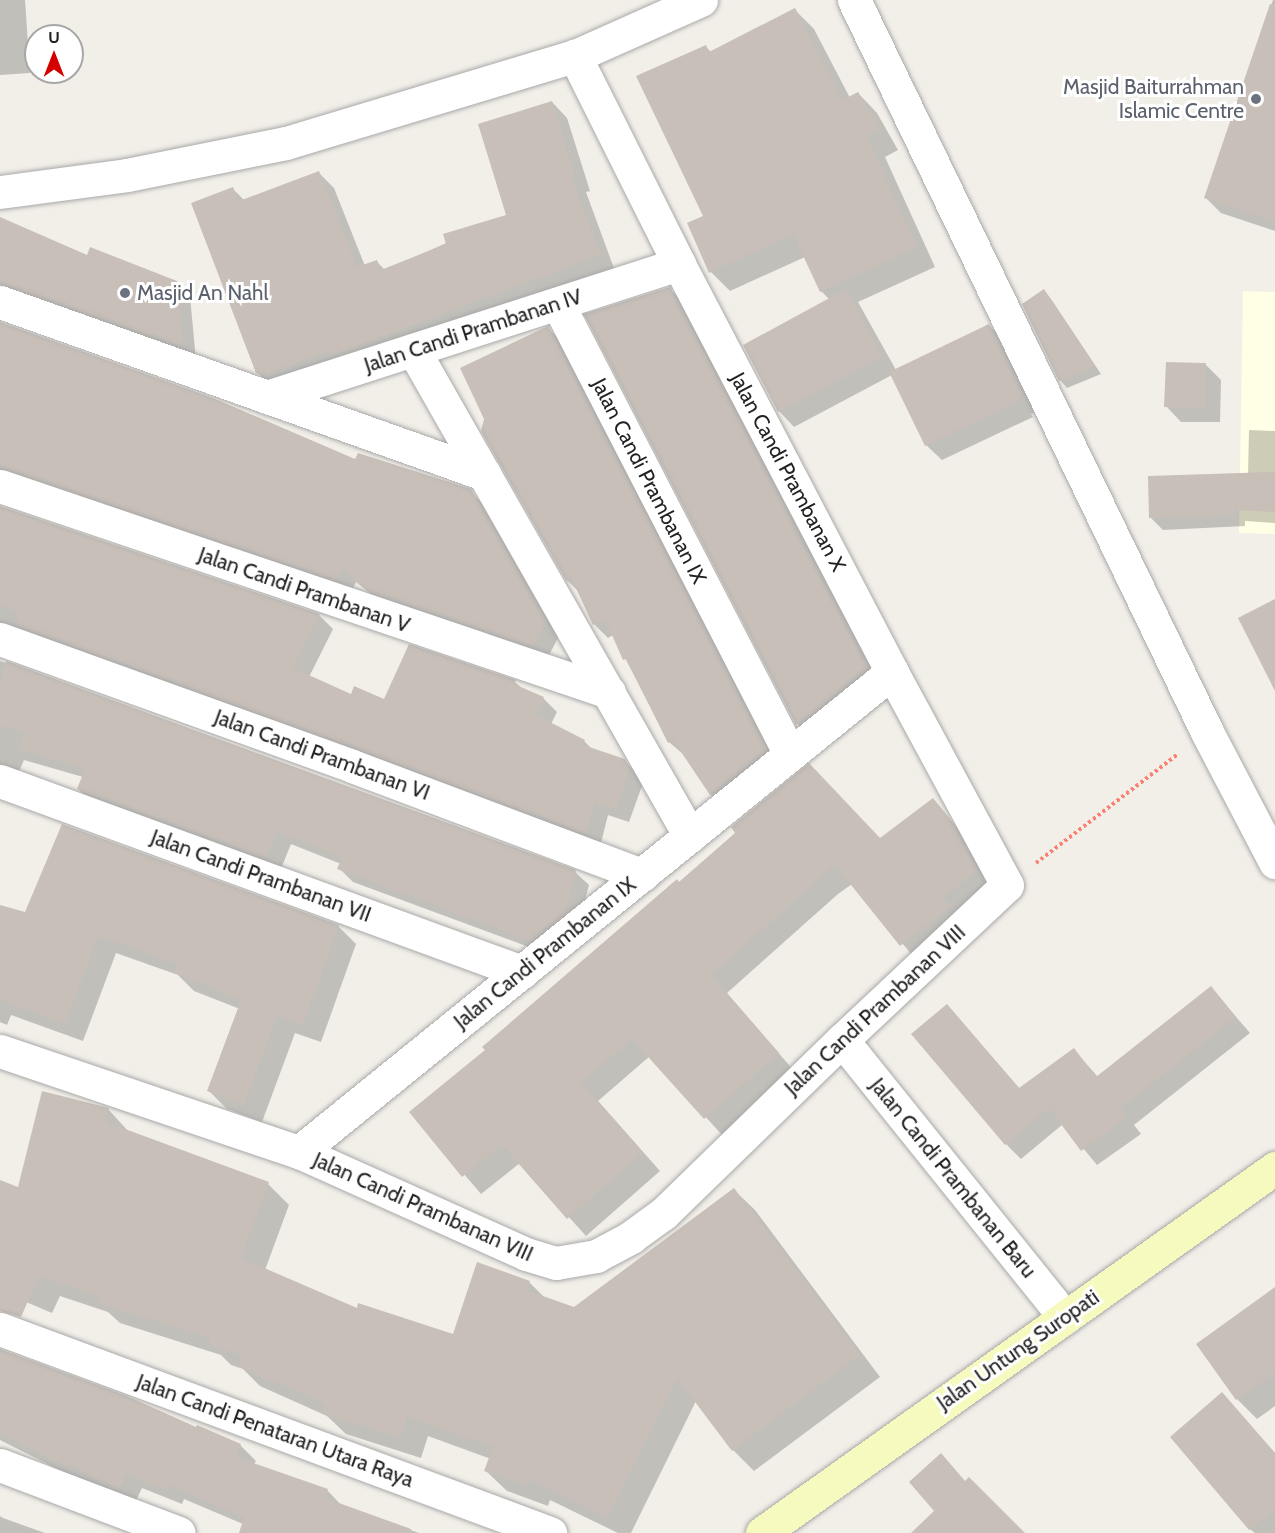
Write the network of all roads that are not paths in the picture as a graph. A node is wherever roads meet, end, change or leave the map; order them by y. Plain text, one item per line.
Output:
1 (701, 0) edge
2 (854, 0) edge
3 (575, 56) junction
4 (0, 192) edge
5 (679, 264) junction
6 (0, 302) edge
7 (558, 304) junction
8 (414, 351) junction
9 (267, 397) junction
10 (484, 474) junction
11 (0, 486) edge
12 (0, 639) edge
13 (892, 672) junction
14 (609, 692) junction
15 (790, 754) junction
16 (0, 781) edge
17 (690, 836) junction
18 (1275, 862) edge
19 (642, 875) junction
20 (1007, 885) joint
21 (522, 972) junction
22 (842, 1040) junction
23 (0, 1051) edge
24 (299, 1152) junction
25 (1275, 1168) edge
26 (1065, 1317) junction
27 (0, 1329) edge
28 (0, 1465) edge
29 (165, 1531) edge
30 (550, 1533) edge
31 (762, 1533) edge

1 - 3 street
2 - 18 street
3 - 4 street
3 - 5 street, Jalan Candi Prambanan X
5 - 7 street, Jalan Candi Prambanan IV
5 - 13 street, Jalan Candi Prambanan X
6 - 9 street
7 - 8 street, Jalan Candi Prambanan IV
7 - 15 street, Jalan Candi Prambanan IX
8 - 9 street, Jalan Candi Prambanan IV
8 - 10 street
9 - 10 street
10 - 14 street
11 - 14 street, Jalan Candi Prambanan V
12 - 19 street, Jalan Candi Prambanan VI
13 - 15 street, Jalan Candi Prambanan IX
13 - 20 street, Jalan Candi Prambanan X
14 - 17 street
15 - 17 street, Jalan Candi Prambanan IX
16 - 21 street, Jalan Candi Prambanan VII
17 - 19 street, Jalan Candi Prambanan IX
19 - 21 street, Jalan Candi Prambanan IX
20 - 22 street, Jalan Candi Prambanan VIII
21 - 24 street, Jalan Candi Prambanan IX
22 - 24 street, Jalan Candi Prambanan VIII
22 - 26 street, Jalan Candi Prambanan Baru
23 - 24 street, Jalan Candi Prambanan VIII
25 - 26 main road, Jalan Untung Suropati
26 - 31 main road, Jalan Untung Suropati
27 - 30 street, Jalan Candi Penataran Utara Raya
28 - 29 street

